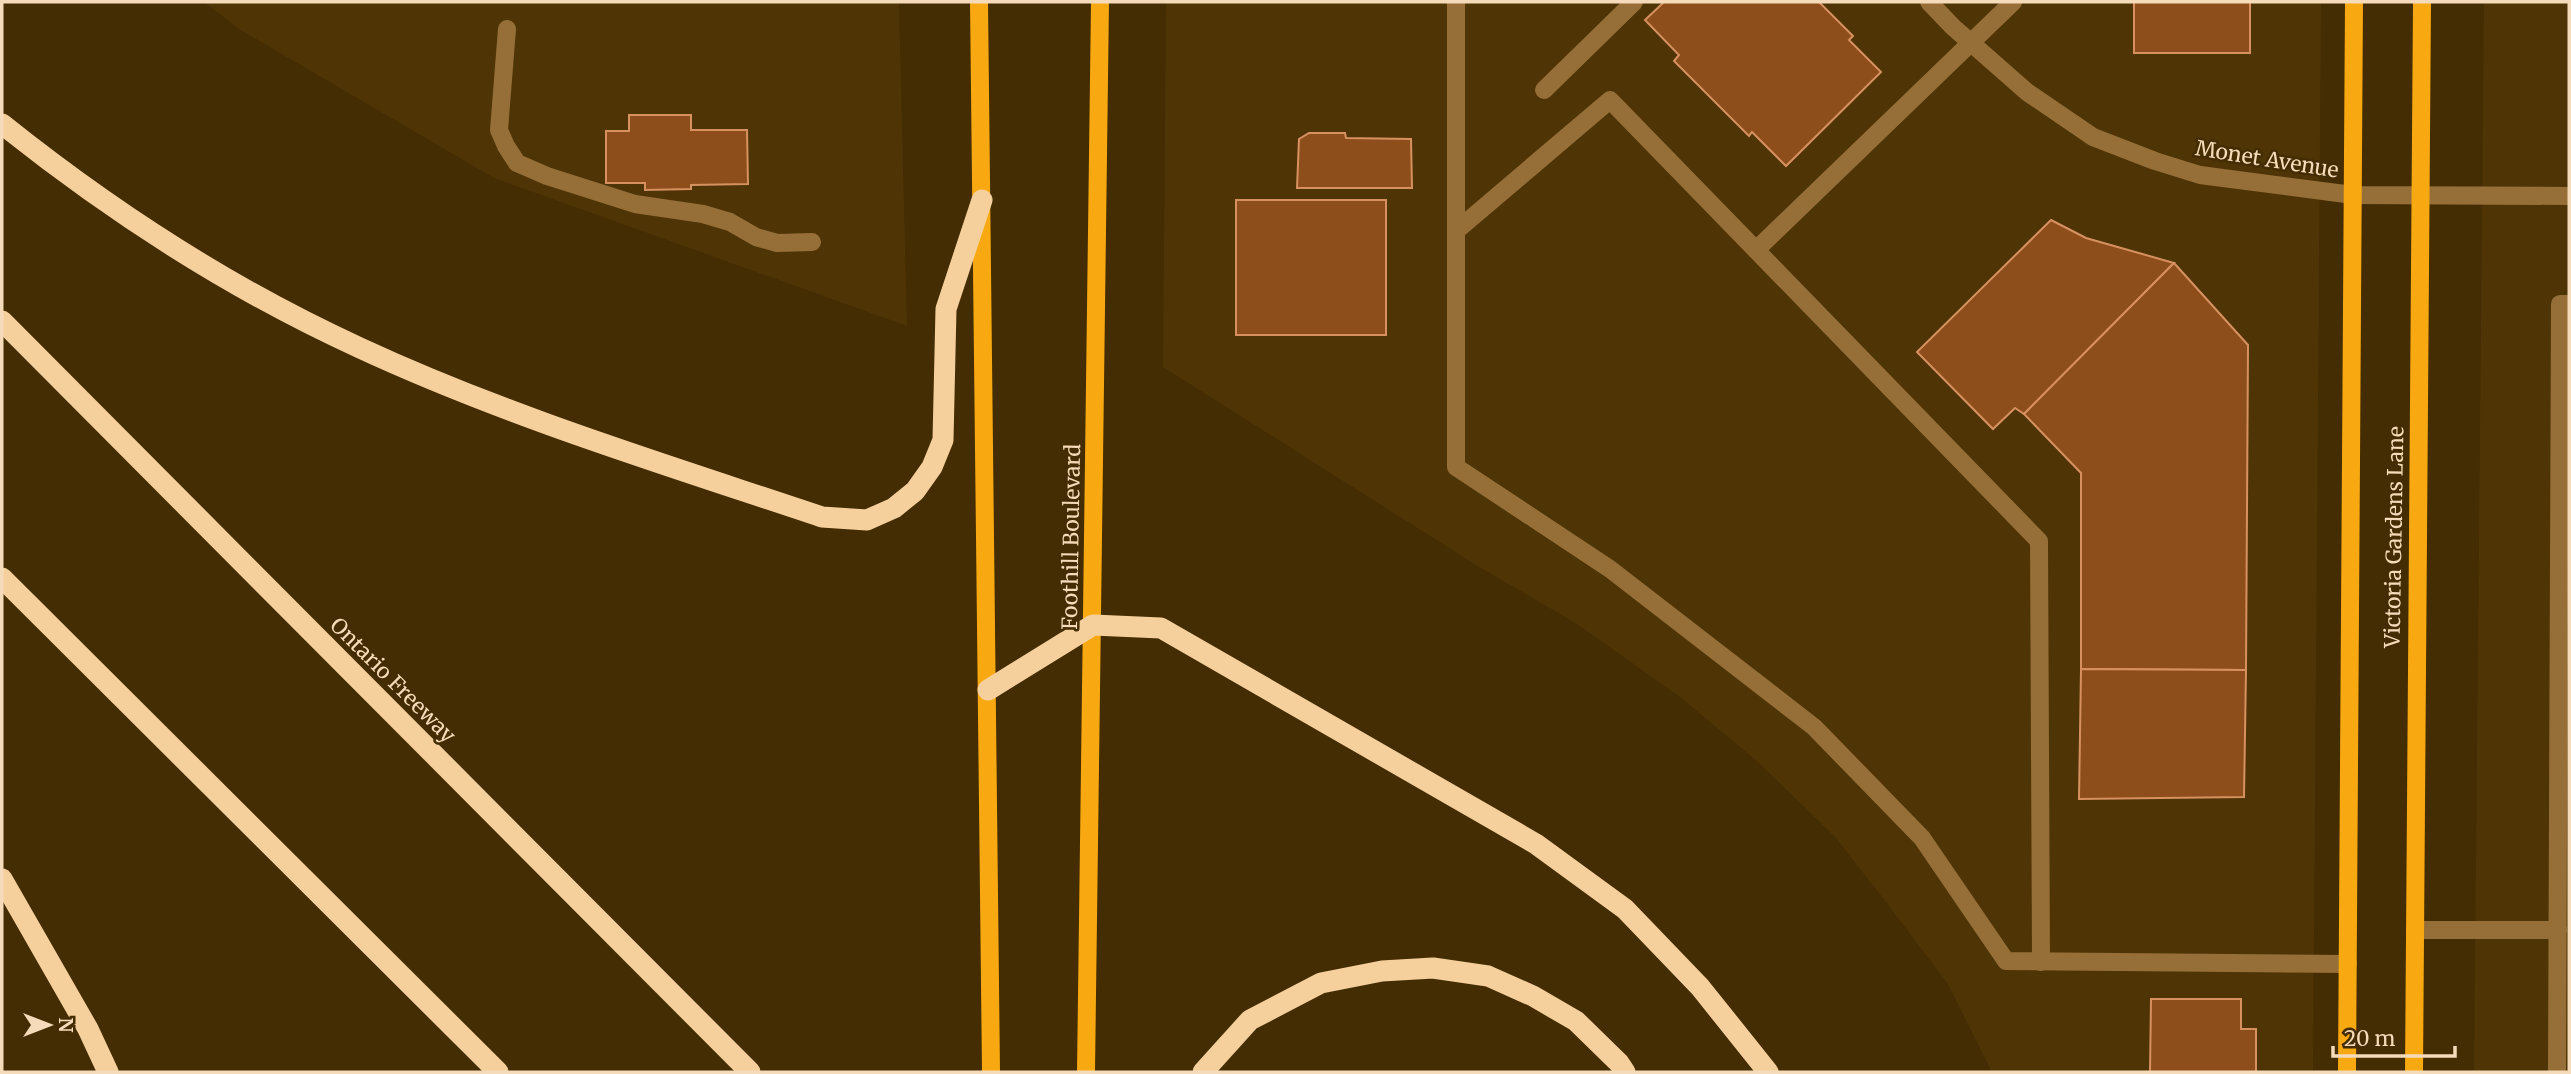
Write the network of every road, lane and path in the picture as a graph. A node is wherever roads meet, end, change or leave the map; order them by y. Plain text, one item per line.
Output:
1 (979, 2) edge
2 (1100, 2) edge
3 (1456, 2) edge
4 (1634, 2) edge
5 (1929, 2) edge
6 (2013, 2) edge
7 (2354, 2) edge
8 (2422, 2) edge
9 (507, 29) dead end
10 (1972, 42) junction
11 (1544, 90) dead end
12 (2, 124) edge
13 (2353, 195) junction
14 (2569, 195) edge
15 (2421, 196) junction
16 (982, 200) junction
17 (1457, 231) junction
18 (812, 242) dead end
19 (1756, 250) junction
20 (2569, 304) edge
21 (2, 321) edge
22 (2, 578) edge
23 (1093, 625) junction
24 (988, 690) junction
25 (2, 879) edge
26 (2415, 930) junction
27 (2558, 930) junction
28 (2041, 962) junction
29 (2348, 964) junction
30 (108, 1072) edge
31 (498, 1072) edge
32 (750, 1072) edge
33 (991, 1072) edge
34 (1086, 1072) edge
35 (1203, 1072) edge
36 (1625, 1072) edge
37 (1768, 1072) edge
38 (2347, 1072) edge
39 (2414, 1072) edge
40 (2557, 1072) edge

1 - 16 main road
2 - 23 main road, Foothill Boulevard
3 - 17 street
4 - 11 street
5 - 10 street, Monet Avenue
6 - 10 street
7 - 13 main road, Victoria Gardens Lane
8 - 15 main road, Victoria Gardens Lane
9 - 18 street
10 - 13 street, Monet Avenue
10 - 19 street
12 - 16 highway
13 - 15 street, Monet Avenue
13 - 29 main road, Victoria Gardens Lane
14 - 15 street, Monet Avenue
15 - 26 main road, Victoria Gardens Lane
16 - 24 main road
17 - 19 street
17 - 28 street
19 - 28 street
20 - 27 street
21 - 32 highway, Ontario Freeway
22 - 31 highway
23 - 24 highway
23 - 34 main road, Foothill Boulevard
23 - 37 highway
24 - 33 main road
25 - 30 highway
26 - 27 street
26 - 39 main road, Victoria Gardens Lane
27 - 40 street
28 - 29 street
29 - 38 main road, Victoria Gardens Lane
35 - 36 highway

